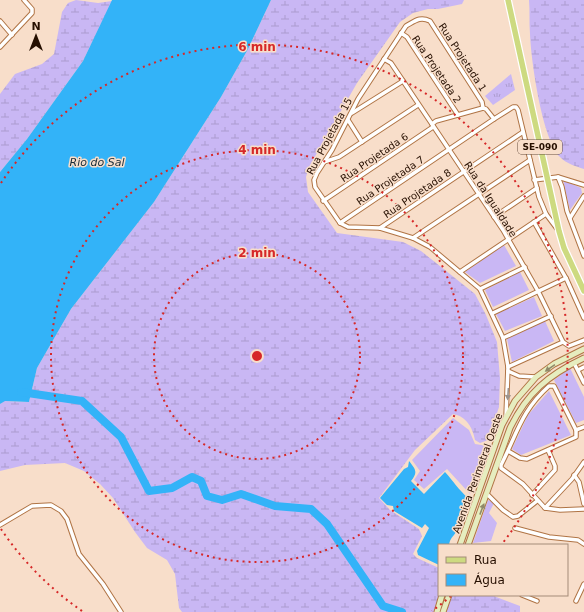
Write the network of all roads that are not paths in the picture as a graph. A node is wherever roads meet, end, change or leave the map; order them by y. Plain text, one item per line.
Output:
1 (508, 0) edge
2 (26, 1) edge
3 (424, 18) joint
4 (0, 21) edge
5 (401, 33) junction
6 (12, 35) junction
7 (0, 47) edge
8 (384, 59) junction
9 (403, 81) junction
10 (418, 105) junction
11 (483, 108) junction
12 (351, 113) junction
13 (458, 115) junction
14 (494, 119) junction
15 (348, 120) junction
16 (433, 126) junction
17 (523, 132) junction
18 (362, 142) junction
19 (449, 149) junction
20 (530, 160) junction
21 (324, 162) junction
22 (464, 172) junction
23 (546, 177) junction
24 (558, 177) junction
25 (534, 180) junction
26 (584, 185) edge
27 (537, 188) junction
28 (479, 194) junction
29 (584, 196) edge
30 (323, 200) junction
31 (546, 214) junction
32 (494, 217) junction
33 (570, 218) junction
34 (534, 222) junction
35 (340, 223) junction
36 (380, 228) junction
37 (558, 230) junction
38 (413, 238) junction
39 (509, 239) junction
40 (583, 249) edge
41 (584, 256) edge
42 (525, 267) junction
43 (460, 272) junction
44 (566, 278) junction
45 (480, 289) junction
46 (538, 291) junction
47 (584, 291) edge
48 (493, 313) junction
49 (551, 316) junction
50 (584, 318) edge
51 (503, 338) junction
52 (584, 340) edge
53 (563, 342) junction
54 (584, 349) edge
55 (584, 358) edge
56 (574, 363) junction
57 (584, 367) edge
58 (508, 369) junction
59 (578, 370) junction
60 (536, 377) junction
61 (584, 383) edge
62 (506, 416) junction
63 (584, 427) edge
64 (576, 430) junction
65 (548, 450) junction
66 (508, 451) junction
67 (584, 462) edge
68 (574, 475) junction
69 (487, 494) junction
70 (532, 495) junction
71 (536, 501) junction
72 (584, 504) edge
73 (545, 508) junction
74 (584, 509) edge
75 (0, 525) edge
76 (515, 528) dead end
77 (570, 539) junction
78 (460, 544) edge
79 (468, 544) edge
80 (568, 544) edge
81 (584, 544) edge
82 (584, 584) edge
83 (442, 596) edge
84 (449, 596) edge
85 (524, 596) edge
86 (537, 601) dead end
87 (576, 601) dead end
88 (121, 612) edge
89 (437, 612) edge
90 (443, 612) edge

1 - 23 main road, SE-090
2 - 6 street
3 - 5 street, Rua Projetada 15
3 - 11 street, Rua Projetada 1
4 - 6 street
5 - 8 street, Rua Projetada 15
5 - 13 street, Rua Projetada 2
6 - 7 street
8 - 9 street, Rua da Igualdade
8 - 12 street, Rua Projetada 15
9 - 10 street, Rua da Igualdade
9 - 12 street
10 - 16 street, Rua da Igualdade
10 - 18 street
11 - 13 street
11 - 14 street
12 - 15 street, Rua Projetada 15
13 - 16 street
14 - 17 street, Rua Projetada 7
14 - 19 street, Rua Projetada 7
15 - 18 street
15 - 21 street, Rua Projetada 15
16 - 19 street, Rua da Igualdade
16 - 30 street, Rua Projetada 6
17 - 20 street
17 - 22 street, Rua Projetada 8
18 - 21 street
19 - 22 street, Rua da Igualdade
19 - 35 street, Rua Projetada 7
20 - 25 street
20 - 28 street
21 - 30 street, Rua Projetada 15
22 - 28 street, Rua da Igualdade
22 - 36 street, Rua Projetada 8
23 - 24 street
23 - 25 street
23 - 37 main road, SE-090
24 - 26 street
24 - 33 street
25 - 27 street
27 - 31 street
27 - 32 street
28 - 32 street, Rua da Igualdade
28 - 38 street
29 - 33 street
30 - 35 street, Rua Projetada 15
31 - 34 street
31 - 37 street
32 - 39 street, Rua da Igualdade
33 - 40 street
34 - 39 street
34 - 44 street
35 - 36 street
36 - 38 street
37 - 47 main road, SE-090
38 - 43 street
39 - 42 street, Rua da Igualdade
39 - 43 street
40 - 41 street
42 - 45 street
42 - 46 street, Rua da Igualdade
43 - 45 street
44 - 46 street
44 - 50 street
45 - 48 street
46 - 48 street
46 - 49 street, Rua da Igualdade
48 - 51 street
49 - 51 street
49 - 53 street, Rua da Igualdade
51 - 58 street
52 - 53 street, Rua da Igualdade
53 - 58 street
54 -> 60 main road, Avenida Perimetral Oeste
55 - 56 main road, Avenida Perimetral Oeste
56 - 59 street
56 - 69 main road, Avenida Perimetral Oeste
57 - 59 street
58 - 60 street
58 -> 62 street
59 - 61 street
60 - 62 main road, Avenida Perimetral Oeste
62 - 78 main road, Avenida Perimetral Oeste
63 - 64 street
64 - 65 street
64 - 66 street
65 - 66 street
65 - 70 street
66 - 70 street
67 - 68 street
68 - 72 street
68 - 73 street
69 - 71 street
79 -> 69 main road, Avenida Perimetral Oeste
70 - 71 street
71 - 73 street
73 - 74 street
75 - 88 street
76 - 77 street
77 - 80 street
77 - 81 street
82 - 87 street
83 - 89 main road
84 - 90 main road
85 - 86 street

